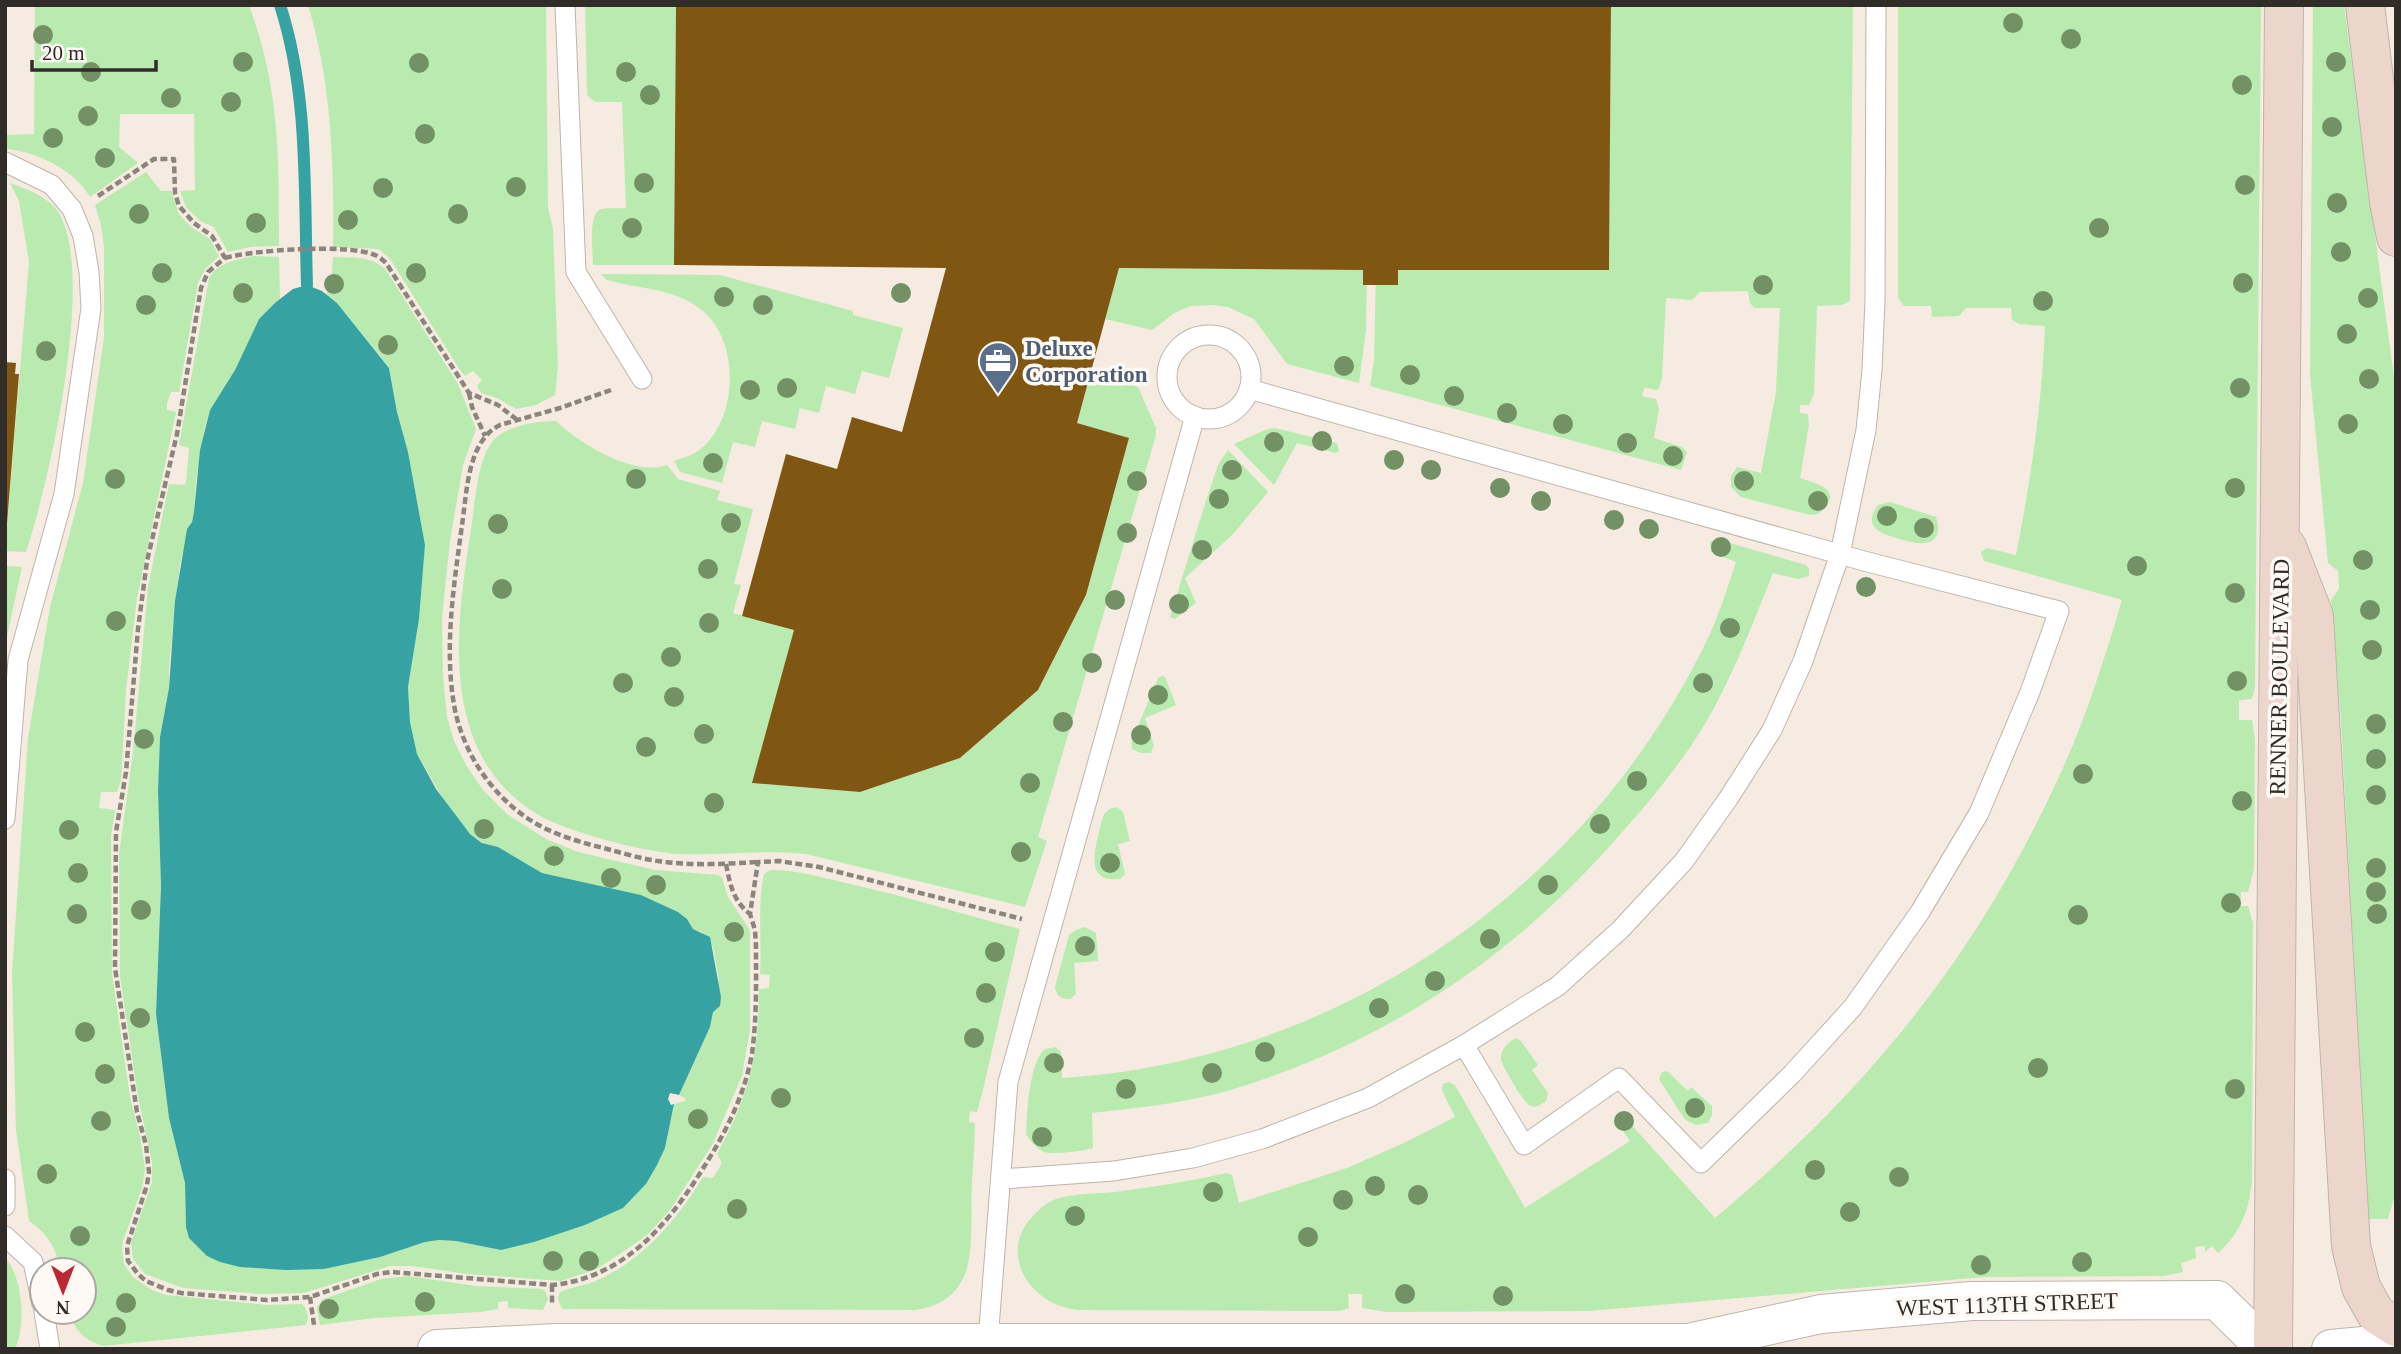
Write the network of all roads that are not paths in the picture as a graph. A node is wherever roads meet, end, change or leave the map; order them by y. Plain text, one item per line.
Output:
1 (565, 5) edge
2 (1876, 5) edge
3 (2284, 5) edge
4 (2365, 5) edge
5 (5, 162) edge
6 (2396, 237) edge
7 (642, 379) road end
8 (1249, 389) junction
9 (1195, 416) junction
10 (2280, 529) junction
11 (1840, 554) junction
12 (5, 819) edge
13 (1464, 1045) junction
14 (5, 1179) edge
15 (1002, 1179) junction
16 (5, 1206) edge
17 (5, 1236) edge
18 (28, 1257) edge
19 (46, 1326) edge
20 (2396, 1327) edge
21 (988, 1341) junction
22 (2396, 1343) edge
23 (672, 1346) edge
24 (1473, 1346) edge
25 (1699, 1346) edge
26 (50, 1349) edge
27 (437, 1349) edge
28 (2267, 1349) edge
29 (2273, 1349) edge
30 (2332, 1349) edge

1 - 7 lane
2 - 11 lane
3 - 10 main road, RENNER BOULEVARD
4 - 6 main road
5 - 12 lane
8 - 9 lane
8 - 9 lane
8 - 11 lane
9 - 15 lane
10 - 20 main road
10 - 29 main road, RENNER BOULEVARD
11 - 13 lane
11 - 13 lane
13 - 15 lane
14 - 16 lane
15 - 21 lane
17 - 18 lane
19 - 26 lane
21 - 23 street, WEST 113TH STREET
21 - 24 street, WEST 113TH STREET
22 - 30 street
23 - 27 street, WEST 113TH STREET
24 - 25 street, WEST 113TH STREET
25 - 28 street, WEST 113TH STREET

